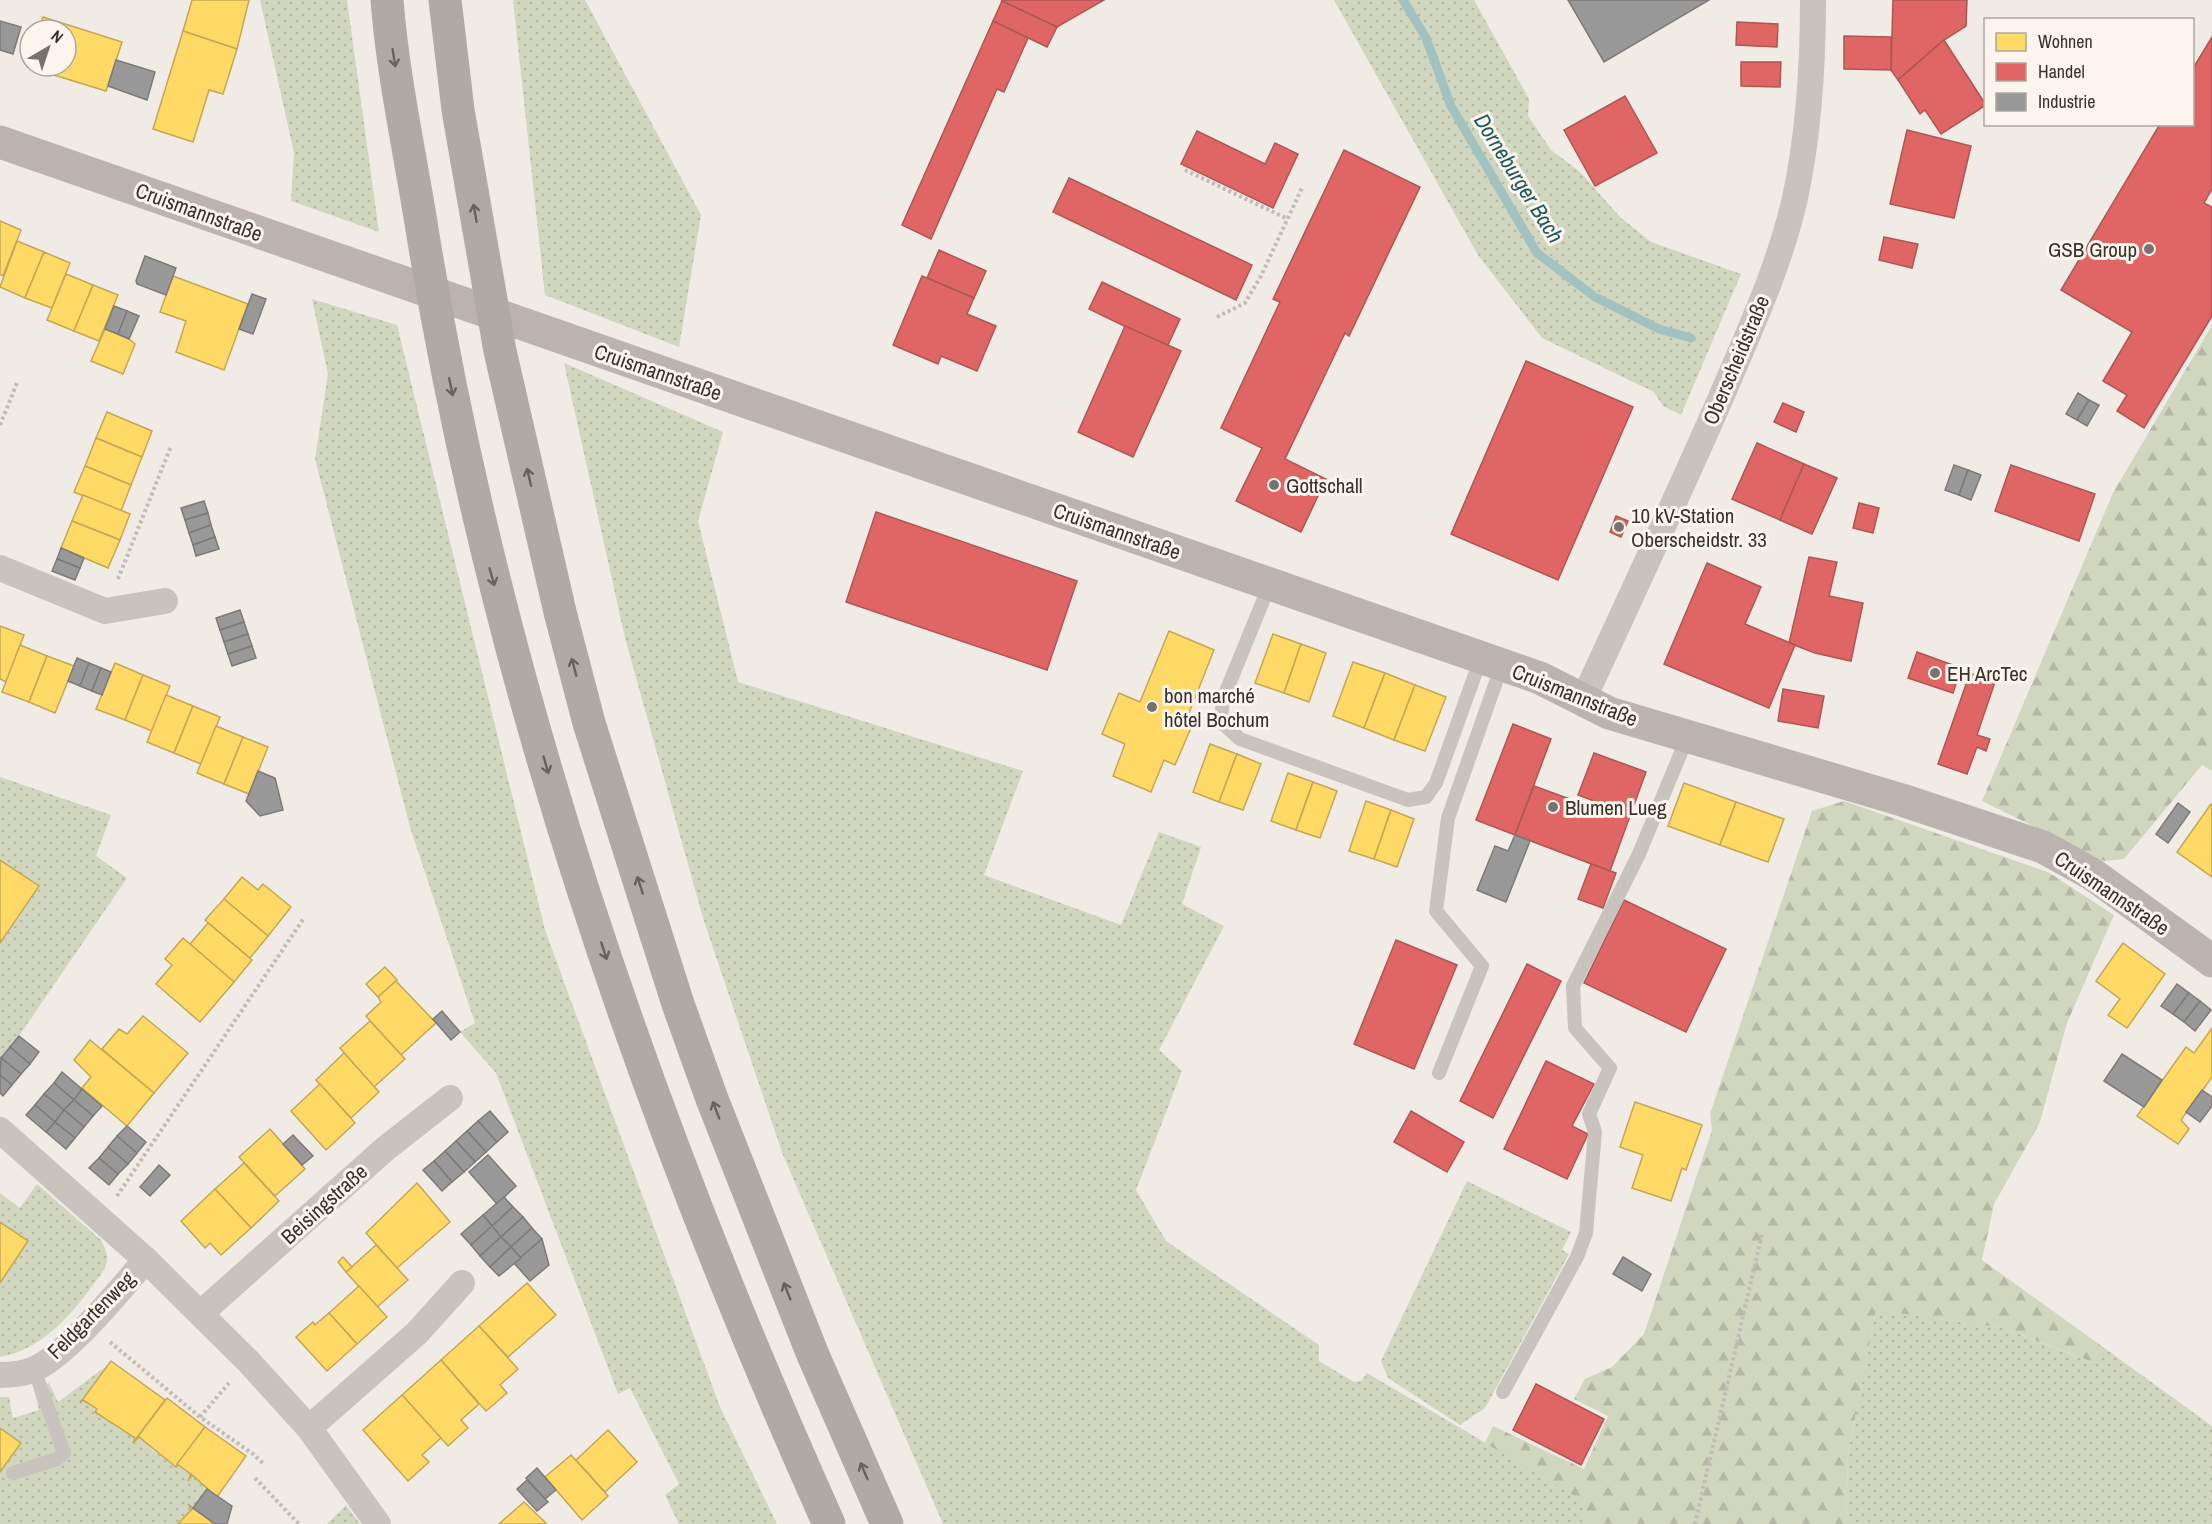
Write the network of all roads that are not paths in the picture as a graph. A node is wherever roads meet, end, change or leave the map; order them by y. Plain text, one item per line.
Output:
1 (387, 0) edge
2 (445, 0) edge
3 (469, 0) edge
4 (1813, 0) edge
5 (450, 41) junction
6 (0, 142) edge
7 (0, 568) edge
8 (1270, 585) junction
9 (165, 601) dead end
10 (1491, 661) junction
11 (1583, 700) junction
12 (1688, 738) junction
13 (2212, 961) edge
14 (1439, 1073) dead end
15 (450, 1098) dead end
16 (0, 1130) edge
17 (146, 1260) junction
18 (462, 1284) dead end
19 (201, 1313) junction
20 (34, 1369) junction
21 (0, 1375) edge
22 (1503, 1392) dead end
23 (309, 1428) junction
24 (13, 1473) dead end
25 (378, 1524) edge
26 (829, 1524) edge
27 (887, 1524) edge

1 -> 26 highway
2 - 5 highway
3 - 5 highway
4 - 11 street, Oberscheidstraße
27 -> 5 highway
6 - 8 street, Cruismannstraße
7 - 9 street
8 - 10 street, Cruismannstraße
8 - 10 lane
10 - 11 street, Cruismannstraße
10 - 14 lane
11 - 12 street, Cruismannstraße
12 - 13 street, Cruismannstraße
12 - 22 lane
15 - 19 street, Beisingstraße
16 - 17 street
17 - 19 street
17 - 20 street, Feldgartenweg
18 - 23 street
19 - 23 street
20 - 21 street, Feldgartenweg
20 - 24 lane
23 - 25 street

